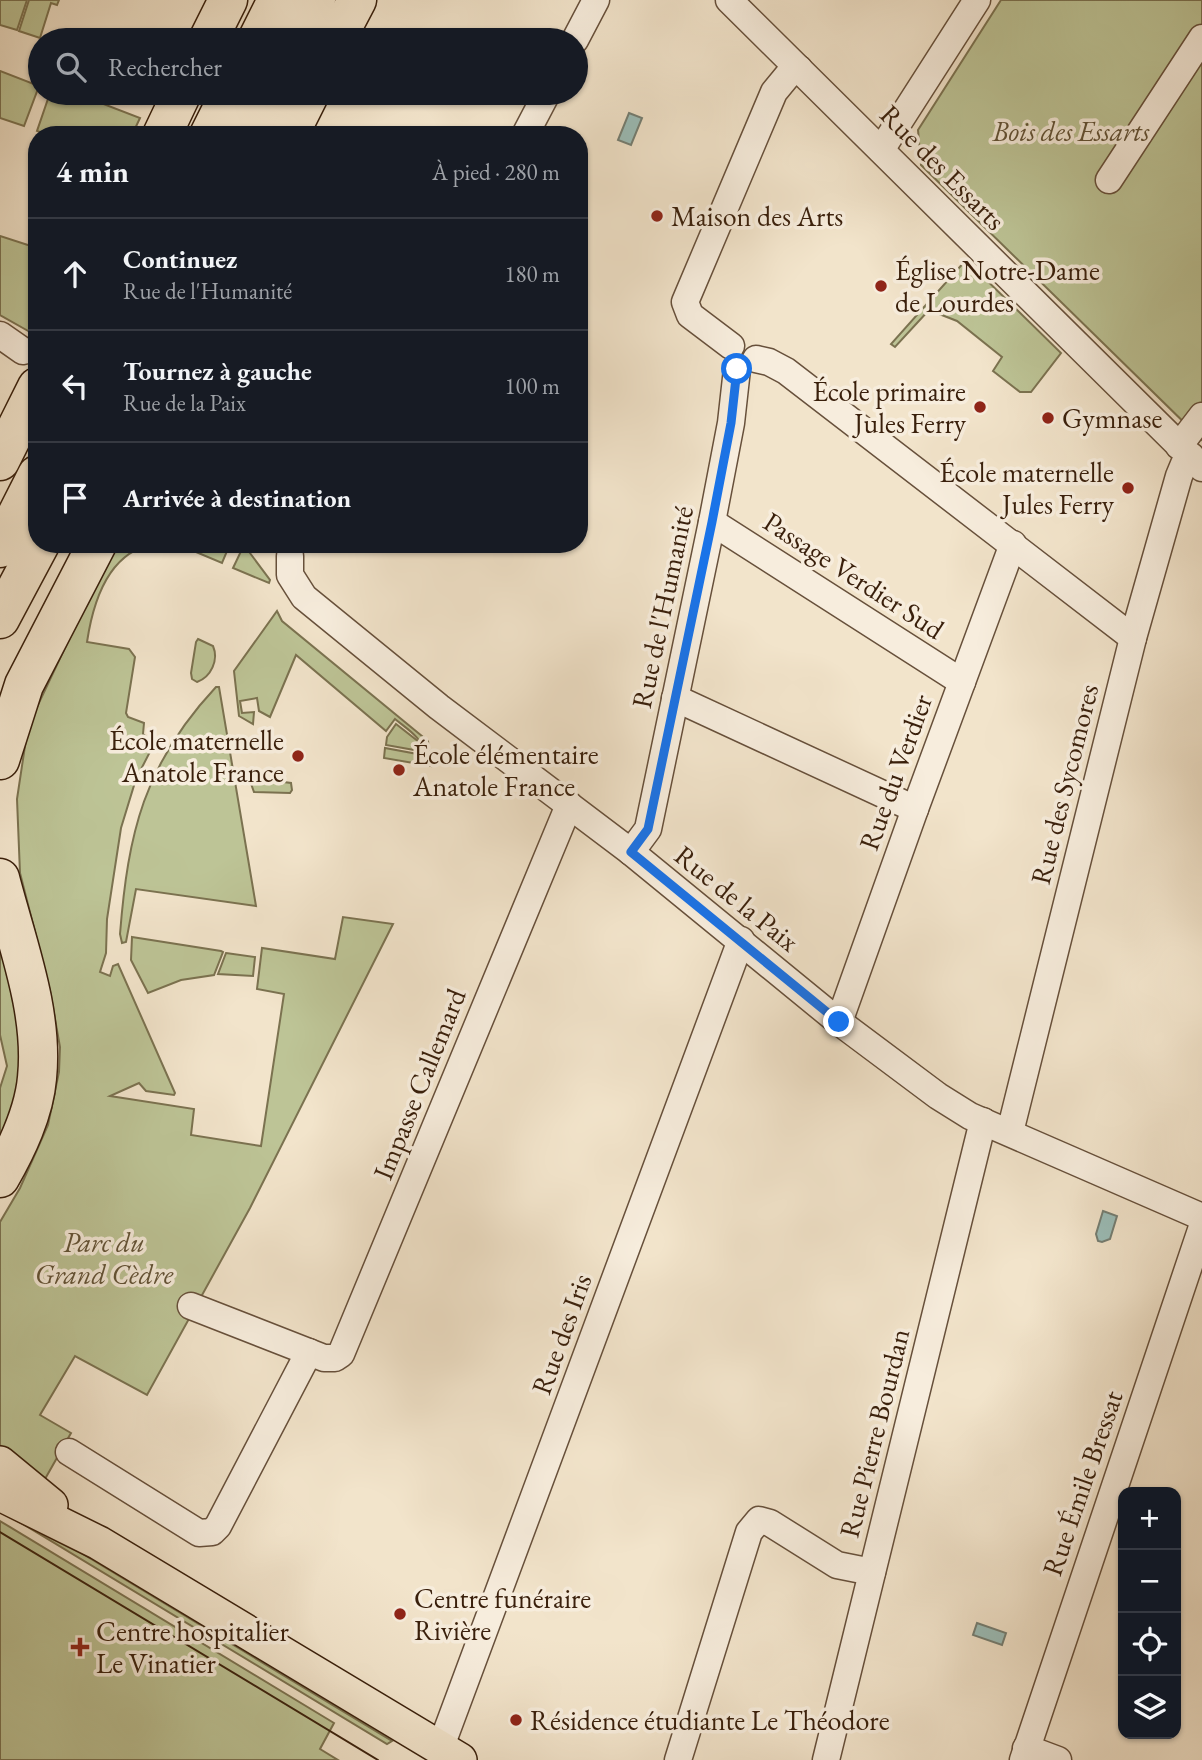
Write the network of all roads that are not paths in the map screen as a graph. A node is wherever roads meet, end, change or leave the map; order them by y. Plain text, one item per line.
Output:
1 (228, 0) edge
2 (277, 0) edge
3 (316, 0) edge
4 (357, 0) edge
5 (596, 0) edge
6 (729, 0) edge
7 (977, 0) edge
8 (214, 28) edge
9 (263, 28) edge
10 (301, 28) edge
11 (342, 28) edge
12 (581, 28) edge
13 (1202, 38) edge
14 (799, 69) junction
15 (176, 105) edge
16 (224, 105) edge
17 (263, 105) edge
18 (304, 105) edge
19 (541, 105) edge
20 (166, 126) edge
21 (214, 126) edge
22 (252, 126) edge
23 (294, 126) edge
24 (530, 126) edge
25 (881, 150) junction
26 (1109, 180) dead end
27 (0, 335) edge
28 (23, 351) dead end
29 (741, 358) junction
30 (28, 405) edge
31 (1202, 416) edge
32 (1191, 457) edge
33 (0, 461) edge
34 (28, 493) edge
35 (712, 522) junction
36 (1013, 544) junction
37 (0, 548) edge
38 (35, 553) edge
39 (75, 553) edge
40 (92, 553) edge
41 (288, 553) edge
42 (0, 619) edge
43 (1133, 638) junction
44 (962, 682) junction
45 (0, 688) edge
46 (675, 698) junction
47 (0, 760) edge
48 (569, 805) junction
49 (915, 809) junction
50 (631, 852) junction
51 (0, 878) edge
52 (741, 940) junction
53 (839, 1022) junction
54 (983, 1121) junction
55 (1010, 1132) junction
56 (0, 1178) edge
57 (1202, 1217) edge
58 (1202, 1227) edge
59 (191, 1306) dead end
60 (309, 1352) junction
61 (69, 1452) dead end
62 (0, 1463) edge
63 (0, 1494) edge
64 (99, 1543) junction
65 (872, 1572) junction
66 (450, 1754) edge
67 (1024, 1754) edge
68 (678, 1760) edge
69 (826, 1760) edge
70 (1058, 1760) edge

1 - 8 highway
2 - 9 highway
3 - 10 highway
4 - 11 highway
5 - 12 street
6 - 14 street, Rue des Essarts
7 - 25 street
13 - 26 street
14 - 25 street, Rue des Essarts
14 - 29 street
15 - 20 highway
16 - 21 highway
17 - 22 highway
18 - 23 highway
19 - 24 street
25 - 32 street, Rue des Essarts
27 - 28 street
29 - 35 street, Rue de l'Humanité
29 - 36 street
30 - 33 highway
31 - 32 street, Rue des Sycomores
32 - 43 street, Rue des Sycomores
34 - 37 highway
35 - 44 street, Passage Verdier Sud
35 - 46 street, Rue de l'Humanité
36 - 43 street
36 - 44 street, Rue du Verdier
38 - 42 highway
39 - 45 highway
40 - 47 highway
41 - 48 street, Rue de la Paix
43 - 55 street, Rue des Sycomores
44 - 49 street, Rue du Verdier
46 - 49 street
46 - 50 street, Rue de l'Humanité
48 - 50 street, Rue de la Paix
48 - 60 street, Impasse Callemard
49 - 53 street, Rue du Verdier
50 - 52 street, Rue de la Paix
51 - 56 highway
52 - 53 street, Rue de la Paix
52 - 66 street, Rue des Iris
53 - 54 street, Rue de la Paix
54 - 55 street, Rue de la Paix
54 - 65 street, Rue Pierre Bourdan
55 - 57 street, Rue de la Paix
58 - 67 street, Rue Émile Bressat
59 - 60 street, Impasse Callemard
60 - 61 street
62 - 64 main road
63 - 64 main road
64 - 66 main road
65 - 68 street
65 - 69 street, Rue Pierre Bourdan
67 - 70 street

